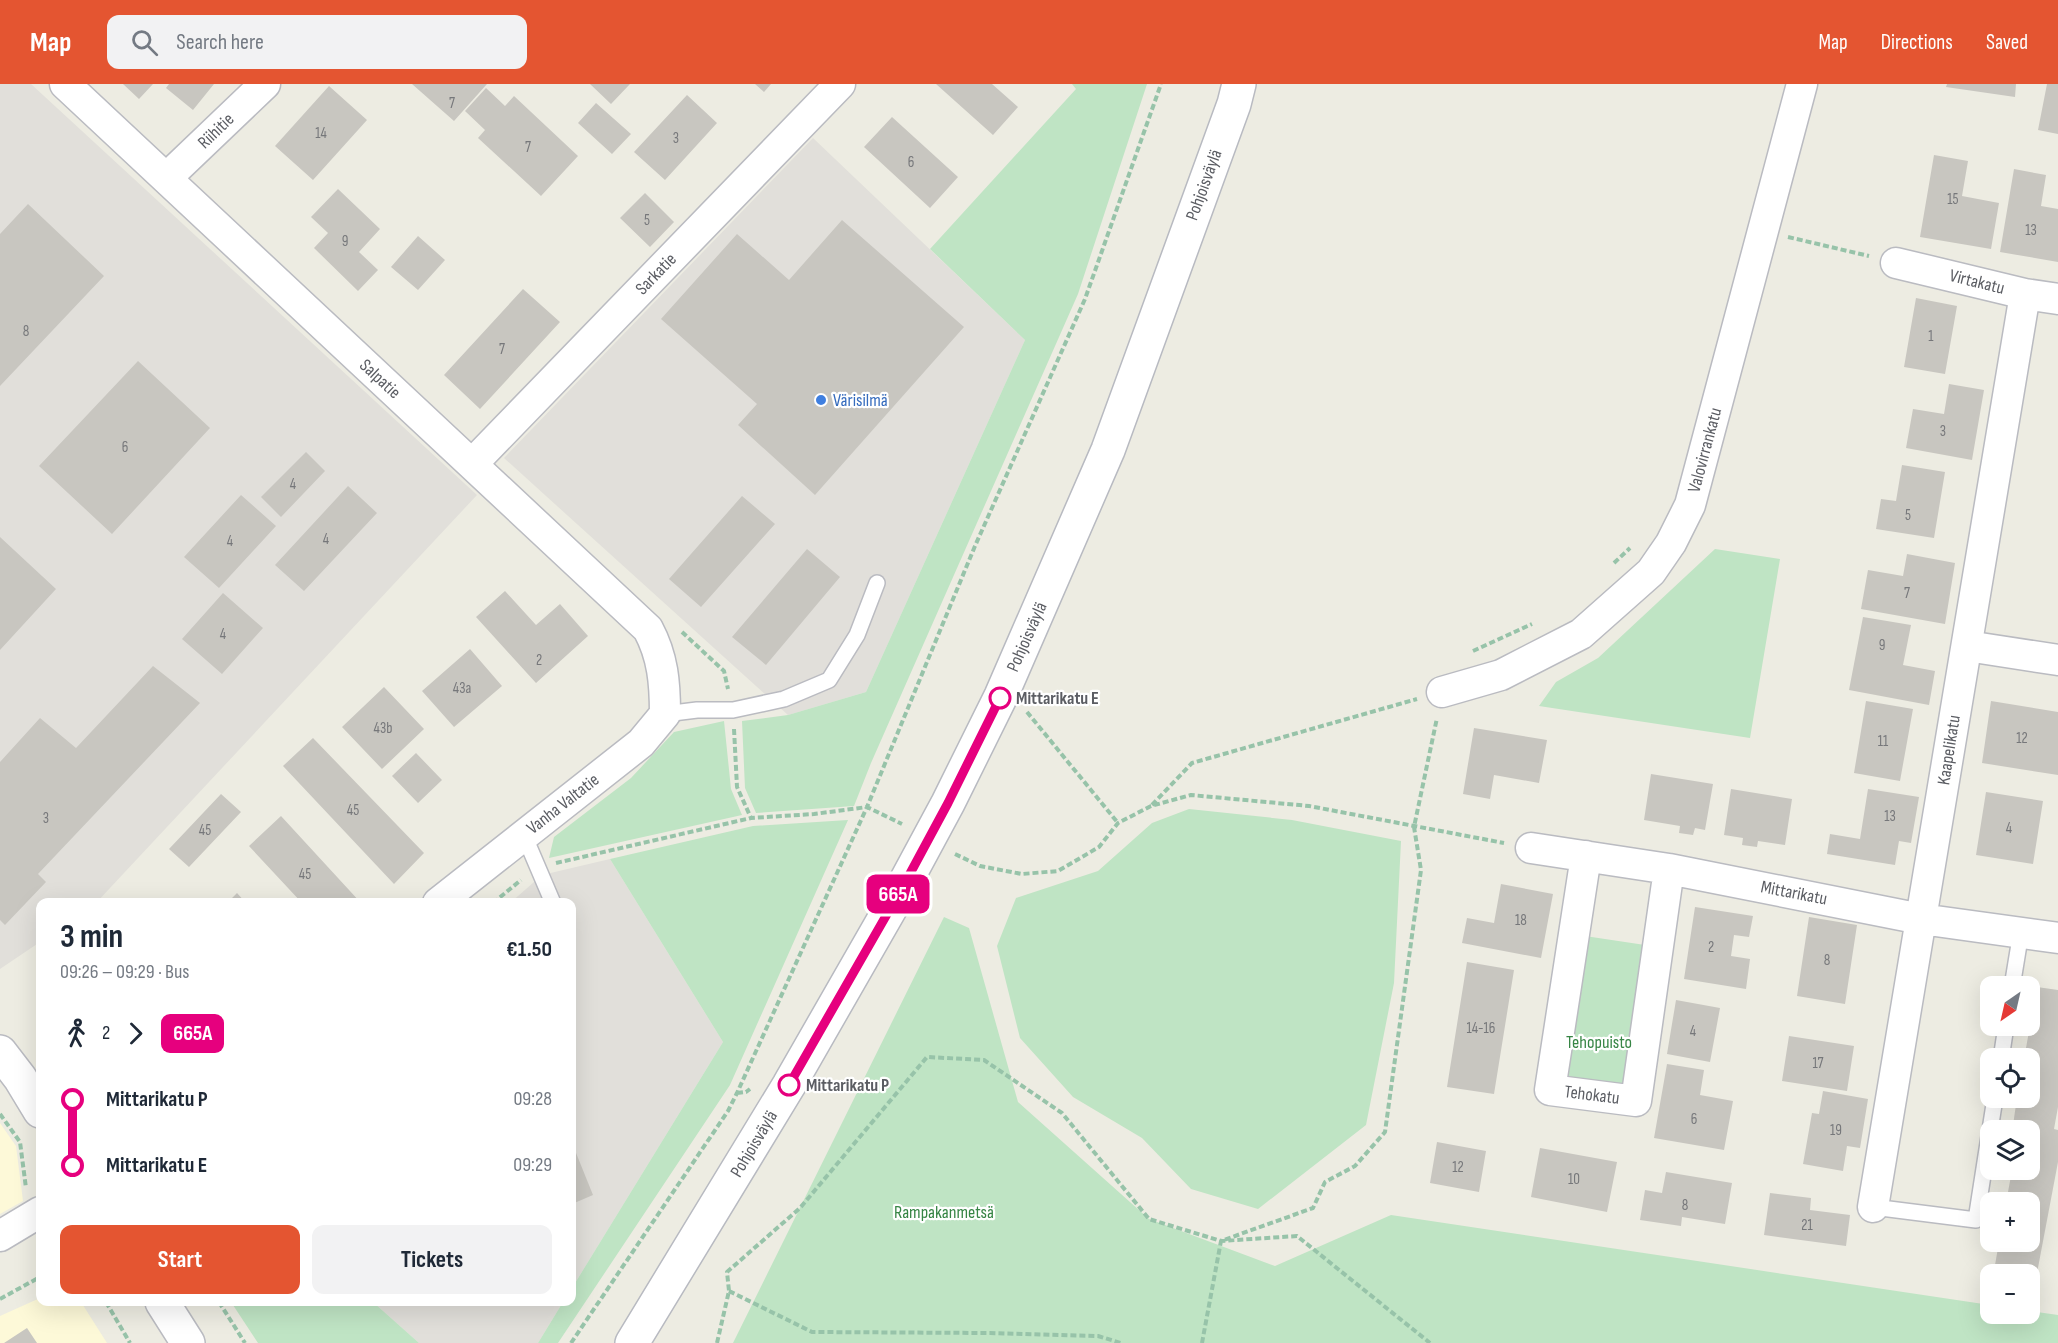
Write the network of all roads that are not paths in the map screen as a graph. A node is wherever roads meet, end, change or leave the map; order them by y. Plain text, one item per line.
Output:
1 (65, 84) edge
2 (265, 84) edge
3 (840, 84) edge
4 (1239, 84) edge
5 (1802, 84) edge
6 (168, 180) junction
7 (1896, 263) road end
8 (2025, 294) junction
9 (2058, 299) edge
10 (472, 464) junction
11 (877, 583) dead end
12 (1967, 646) junction
13 (2058, 660) edge
14 (1442, 692) road end
15 (665, 702) junction
16 (524, 835) junction
17 (1531, 848) road end
18 (1586, 856) junction
19 (1669, 868) junction
20 (444, 898) edge
21 (551, 898) edge
22 (1921, 919) junction
23 (2021, 932) junction
24 (2058, 938) edge
25 (2014, 976) edge
26 (0, 1052) edge
27 (36, 1105) edge
28 (1993, 1108) edge
29 (1873, 1207) joint
30 (36, 1215) edge
31 (0, 1236) edge
32 (165, 1306) edge
33 (188, 1343) edge
34 (632, 1343) edge

1 - 6 street, Salpatie
2 - 6 street, Riihitie
3 - 10 street, Sarkatie
4 - 34 main road, Pohjoisväylä
5 - 14 street, Valovirrankatu
6 - 10 street, Salpatie
7 - 8 street, Virtakatu
8 - 9 street, Virtakatu
8 - 12 street, Kaapelikatu
10 - 15 street, Salpatie
11 - 15 lane
12 - 13 street
12 - 22 street, Kaapelikatu
15 - 16 street, Vanha Valtatie
16 - 20 street, Vanha Valtatie
16 - 21 lane
17 - 18 street, Mittarikatu
18 - 19 street, Mittarikatu
18 - 19 street, Tehokatu
19 - 22 street, Mittarikatu
22 - 23 street, Mittarikatu
22 - 29 street, Kaapelikatu
23 - 24 street, Mittarikatu
23 - 25 lane
26 - 27 main road
28 - 29 lane
30 - 31 street
32 - 33 main road

